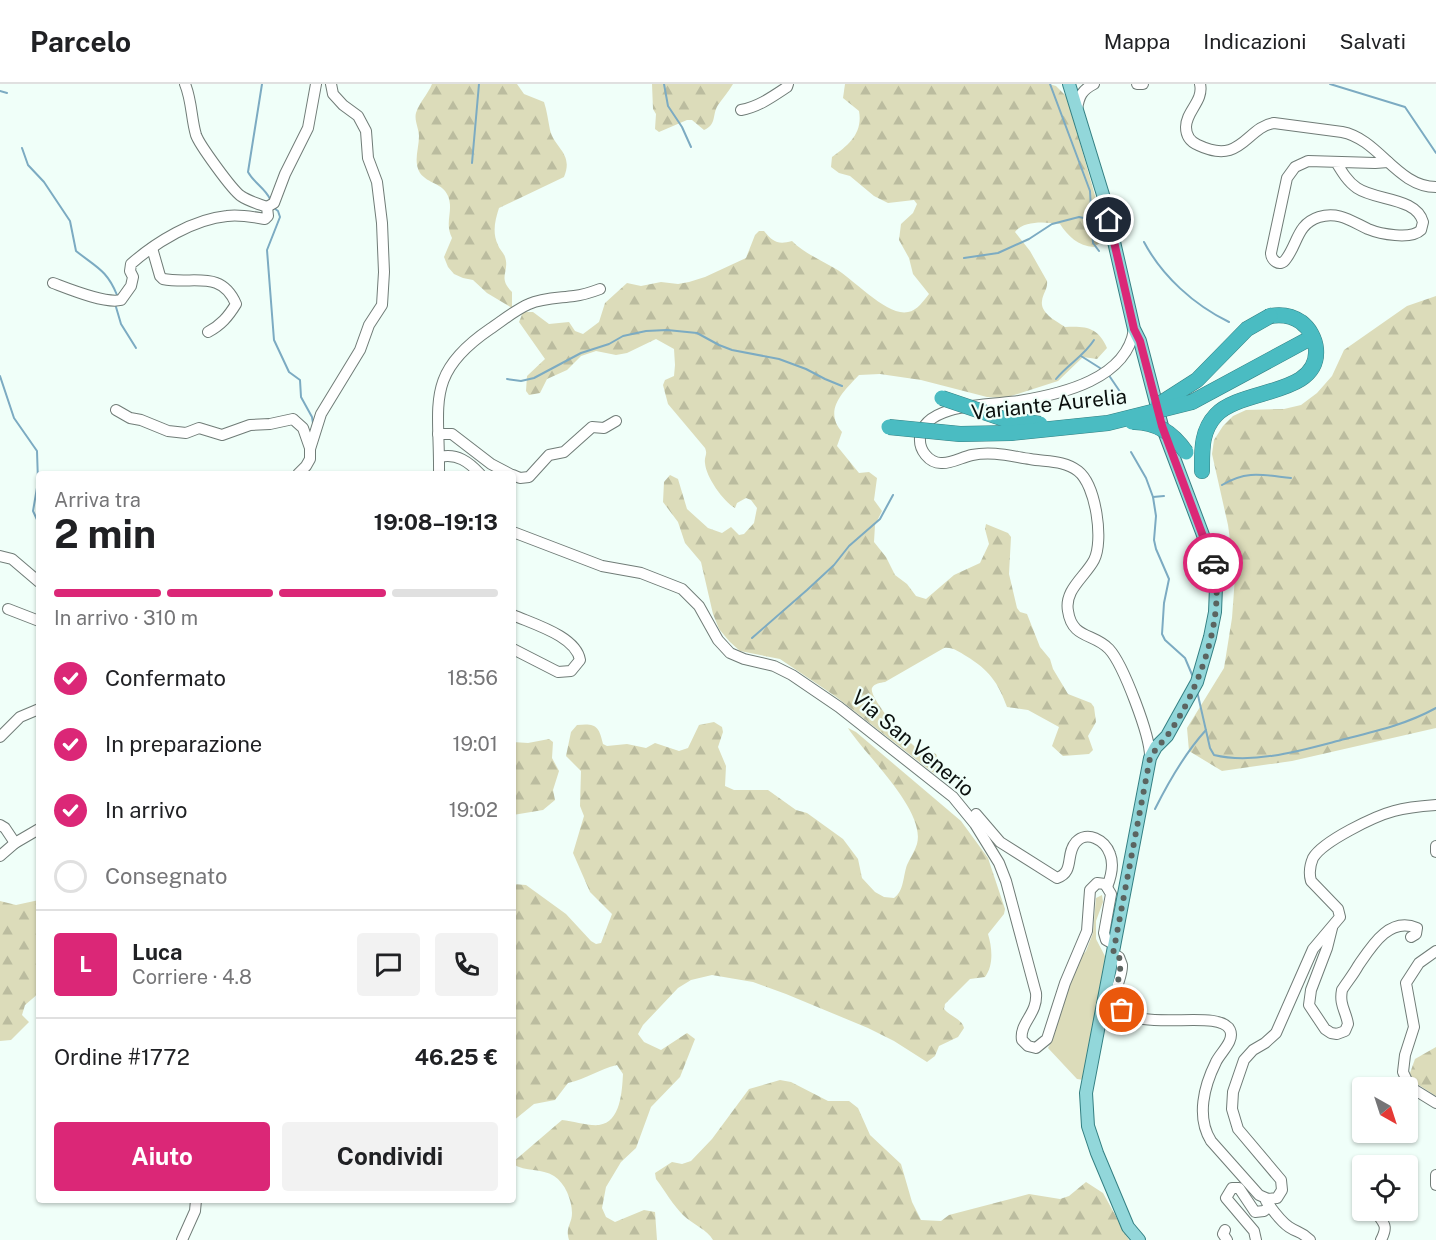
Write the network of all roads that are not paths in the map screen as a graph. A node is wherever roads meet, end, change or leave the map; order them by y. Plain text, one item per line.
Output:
1 (185, 84) edge
2 (316, 84) edge
3 (332, 84) edge
4 (788, 84) edge
5 (1200, 84) edge
6 (1071, 86) edge
7 (1090, 86) edge
8 (1077, 109) junction
9 (741, 110) dead end
10 (1336, 162) junction
11 (1388, 162) junction
12 (1436, 187) edge
13 (267, 207) junction
14 (152, 248) junction
15 (53, 283) dead end
16 (600, 289) dead end
17 (1134, 329) junction
18 (208, 332) dead end
19 (1305, 341) dead end
20 (1250, 371) junction
21 (938, 396) dead end
22 (116, 410) dead end
23 (616, 421) dead end
24 (1108, 423) junction
25 (1073, 426) junction
26 (889, 428) dead end
27 (438, 434) junction
28 (310, 449) junction
29 (440, 457) junction
30 (300, 471) edge
31 (439, 471) edge
32 (477, 471) edge
33 (504, 471) edge
34 (1202, 471) junction
35 (516, 477) edge
36 (516, 533) edge
37 (0, 556) edge
38 (36, 579) edge
39 (8, 609) dead end
40 (516, 616) edge
41 (36, 620) edge
42 (516, 651) edge
43 (36, 710) edge
44 (0, 737) edge
45 (1150, 758) junction
46 (954, 797) junction
47 (1436, 805) edge
48 (0, 825) edge
49 (36, 831) edge
50 (15, 843) junction
51 (1436, 846) edge
52 (1436, 852) edge
53 (0, 856) edge
54 (1107, 887) junction
55 (1332, 928) junction
56 (1412, 937) dead end
57 (1114, 949) junction
58 (1436, 951) edge
59 (1436, 1103) edge
60 (1436, 1175) edge
61 (1436, 1185) edge
62 (1267, 1202) junction
63 (196, 1203) edge
64 (1383, 1221) edge
65 (182, 1240) edge
66 (1140, 1240) edge
67 (1256, 1240) edge
68 (1310, 1240) edge
69 (1381, 1240) edge

1 - 13 street
2 - 13 street
3 - 28 street
4 - 9 street
5 - 11 street
6 - 7 street
6 - 8 main road
7 - 8 street
8 - 17 main road
10 - 10 street
10 - 11 street
11 - 12 street
13 - 14 street
14 - 15 street
14 - 18 street
16 - 27 street
17 - 45 main road, bridge
17 - 45 street
19 - 20 highway, Variante Aurelia
20 - 24 highway, Variante Aurelia, bridge
20 - 34 highway
21 - 25 highway, bridge
22 - 28 street
23 - 35 street
24 - 25 highway, Variante Aurelia, bridge
24 - 34 highway, bridge
24 - 34 highway, bridge
25 - 26 highway, Variante Aurelia, bridge
27 - 29 street
27 - 33 street
28 - 30 street
29 - 31 street
29 - 32 street
36 - 46 street, Via San Venerio
37 - 38 street
39 - 41 street
40 - 42 street
43 - 44 street
45 - 57 main road
46 - 54 street
46 - 54 street, Via San Venerio
47 - 55 street
48 - 50 street
49 - 50 street
50 - 53 street
51 - 52 street
54 - 57 street
55 - 56 street
55 - 62 street
57 - 62 street
57 - 66 main road
58 - 59 street
60 - 61 street
62 - 67 street
62 - 68 street
63 - 65 street
64 - 69 street

